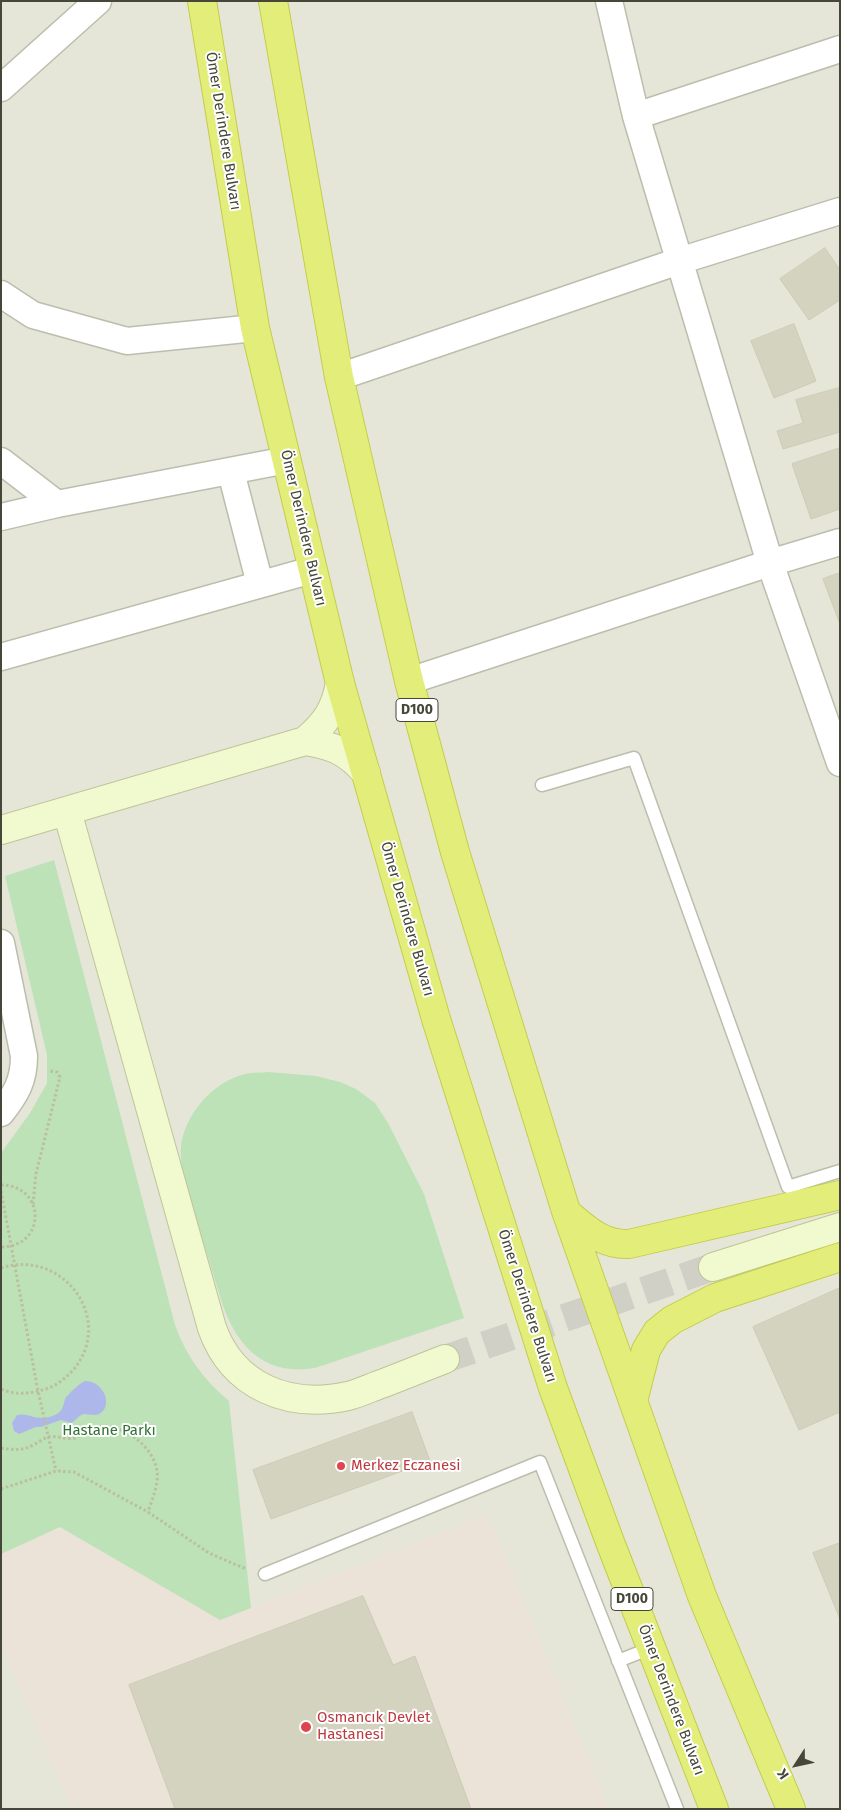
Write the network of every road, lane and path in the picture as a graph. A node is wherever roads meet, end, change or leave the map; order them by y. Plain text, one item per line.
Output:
1 (98, 1) edge
2 (202, 1) edge
3 (273, 1) edge
4 (608, 1) edge
5 (840, 49) edge
6 (1, 88) edge
7 (636, 116) junction
8 (840, 211) edge
9 (680, 262) junction
10 (1, 294) edge
11 (255, 328) junction
12 (339, 377) junction
13 (286, 460) junction
14 (1, 462) edge
15 (230, 472) junction
16 (57, 504) junction
17 (1, 517) edge
18 (840, 542) edge
19 (770, 563) junction
20 (312, 570) junction
21 (260, 584) junction
22 (1, 657) edge
23 (409, 681) junction
24 (340, 683) junction
25 (305, 741) junction
26 (840, 763) edge
27 (366, 773) junction
28 (542, 785) dead end
29 (67, 811) junction
30 (1, 830) edge
31 (1, 943) edge
32 (24, 1067) junction
33 (1, 1113) edge
34 (840, 1171) edge
35 (1, 1185) edge
36 (1, 1190) edge
37 (840, 1195) edge
38 (33, 1204) junction
39 (566, 1211) junction
40 (840, 1227) edge
41 (11, 1246) junction
42 (1, 1247) edge
43 (840, 1257) edge
44 (14, 1264) junction
45 (713, 1267) tunnel mouth
46 (1, 1268) edge
47 (445, 1359) tunnel mouth
48 (1, 1389) edge
49 (38, 1391) junction
50 (633, 1401) junction
51 (48, 1437) junction
52 (1, 1448) edge
53 (56, 1470) junction
54 (1, 1489) edge
55 (148, 1512) junction
56 (265, 1574) joint
57 (651, 1648) junction
58 (618, 1661) junction
59 (677, 1809) edge
60 (714, 1809) edge
61 (791, 1809) edge

1 - 6 street
2 - 11 highway, Ömer Derindere Bulvarı / D100
3 - 12 highway, D100
4 - 7 street
5 - 7 street
7 - 9 street
8 - 9 street
9 - 12 street
9 - 19 street
10 - 11 street
11 - 13 highway, Ömer Derindere Bulvarı / D100
12 - 23 highway, D100
13 - 15 street
13 - 20 highway, Ömer Derindere Bulvarı / D100
14 - 16 street
15 - 16 street
15 - 21 street
16 - 17 street
18 - 19 street
19 - 23 street
19 - 26 street
20 - 21 street
20 - 24 highway, Ömer Derindere Bulvarı / D100
21 - 22 street
23 - 39 highway, D100
24 - 25 street
24 - 27 highway, Ömer Derindere Bulvarı / D100
25 - 27 street
25 - 29 street
27 - 57 highway, Ömer Derindere Bulvarı / D100
28 - 34 lane
29 - 30 street
29 - 47 street
31 - 32 street
32 - 33 street
32 - 38 path
35 - 38 path
36 - 41 path
37 - 39 highway
38 - 41 path
39 - 50 highway, D100
40 - 45 street
41 - 42 path
41 - 44 path
43 - 50 highway
44 - 46 path
44 - 49 path
44 - 49 path
48 - 49 path
49 - 51 path
50 - 61 highway, D100
51 - 52 path
51 - 53 path
51 - 55 path
53 - 54 path
53 - 55 path
55 - 56 path
56 - 58 lane
57 - 58 lane
57 - 60 highway, Ömer Derindere Bulvarı / D100
58 - 59 lane

